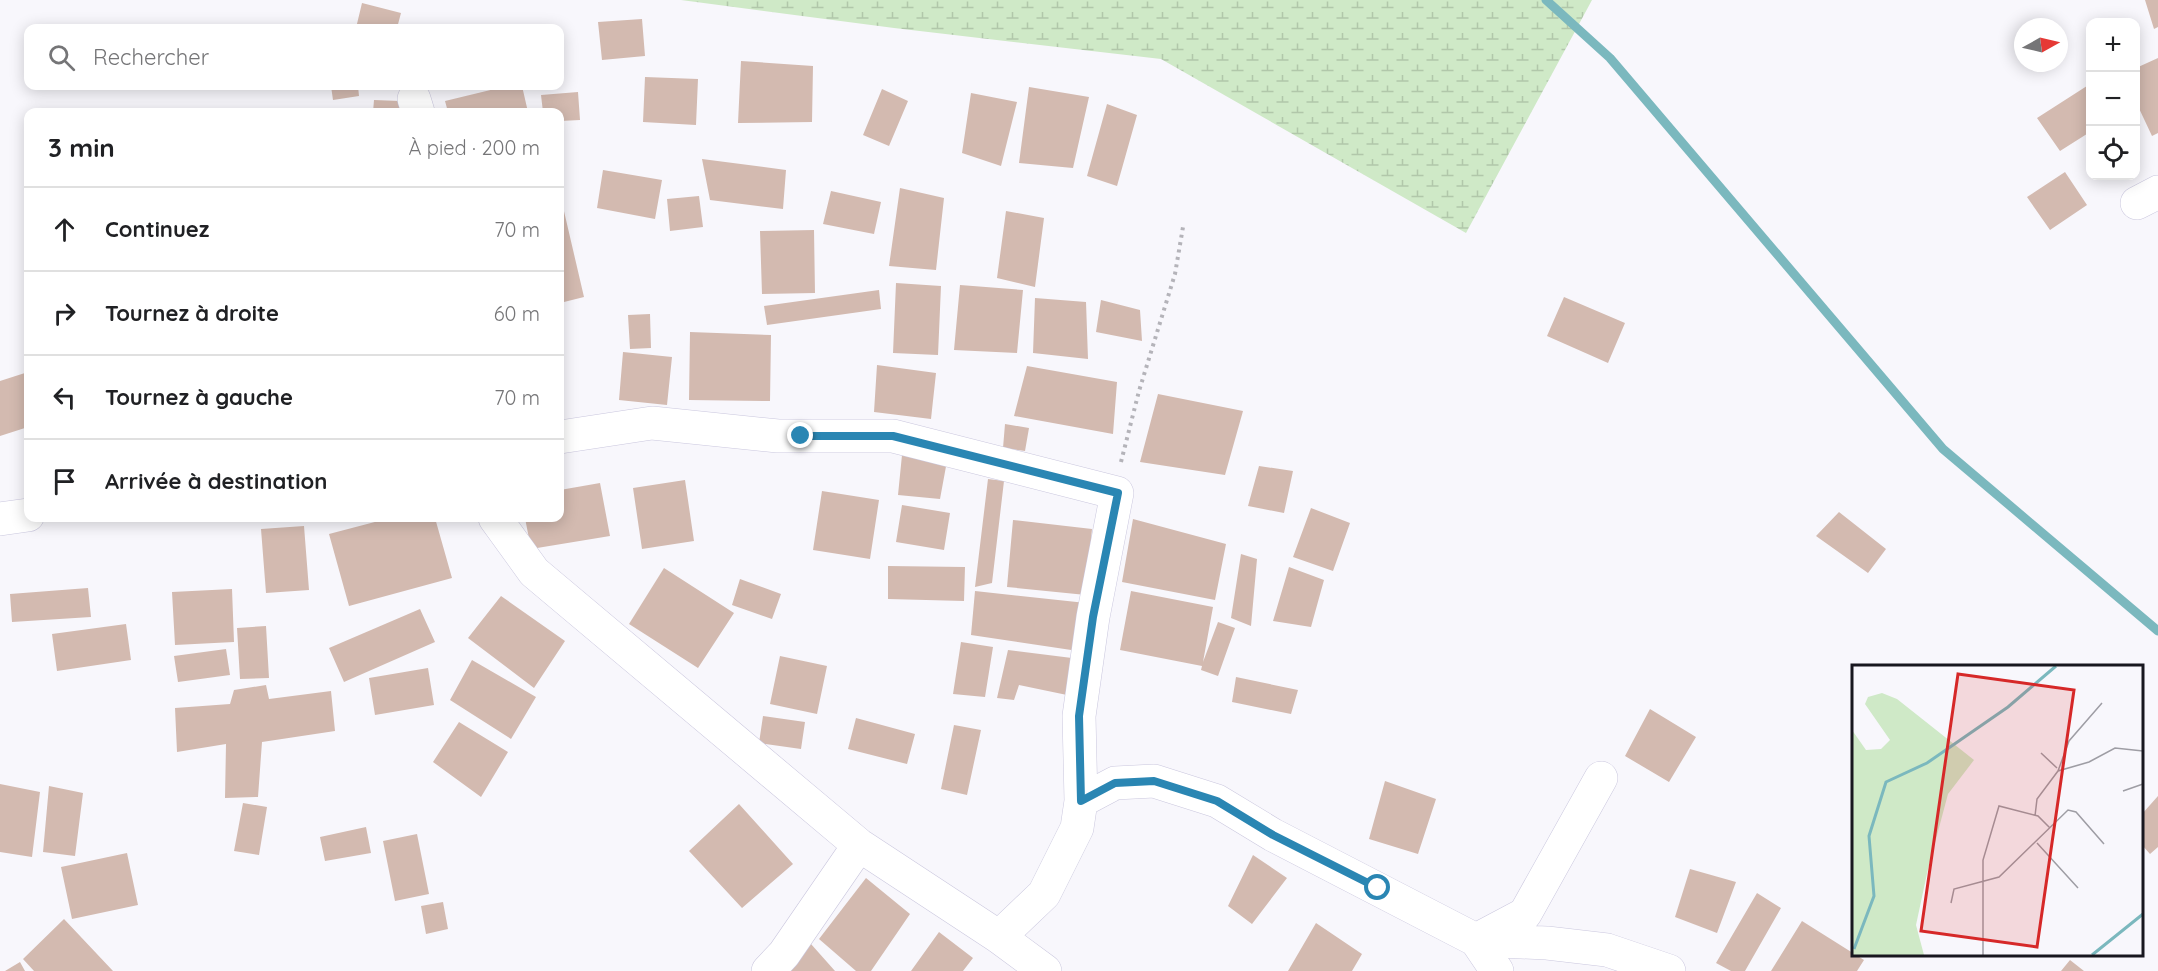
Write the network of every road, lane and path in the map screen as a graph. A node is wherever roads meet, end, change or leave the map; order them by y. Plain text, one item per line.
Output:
1 (1183, 227) dead end
2 (564, 436) edge
3 (1118, 493) junction
4 (24, 516) edge
5 (0, 519) edge
6 (498, 522) edge
7 (1601, 778) dead end
8 (1081, 801) junction
9 (859, 845) junction
10 (999, 937) junction
11 (1476, 940) junction
12 (768, 971) edge
13 (1045, 971) edge
14 (1497, 971) edge
15 (1669, 971) edge

1 - 3 path
2 - 3 street
3 - 8 street
4 - 5 street
6 - 9 street
7 - 11 street
8 - 10 street
8 - 11 street
9 - 10 street
9 - 12 street
10 - 13 street
11 - 14 street
11 - 15 street

